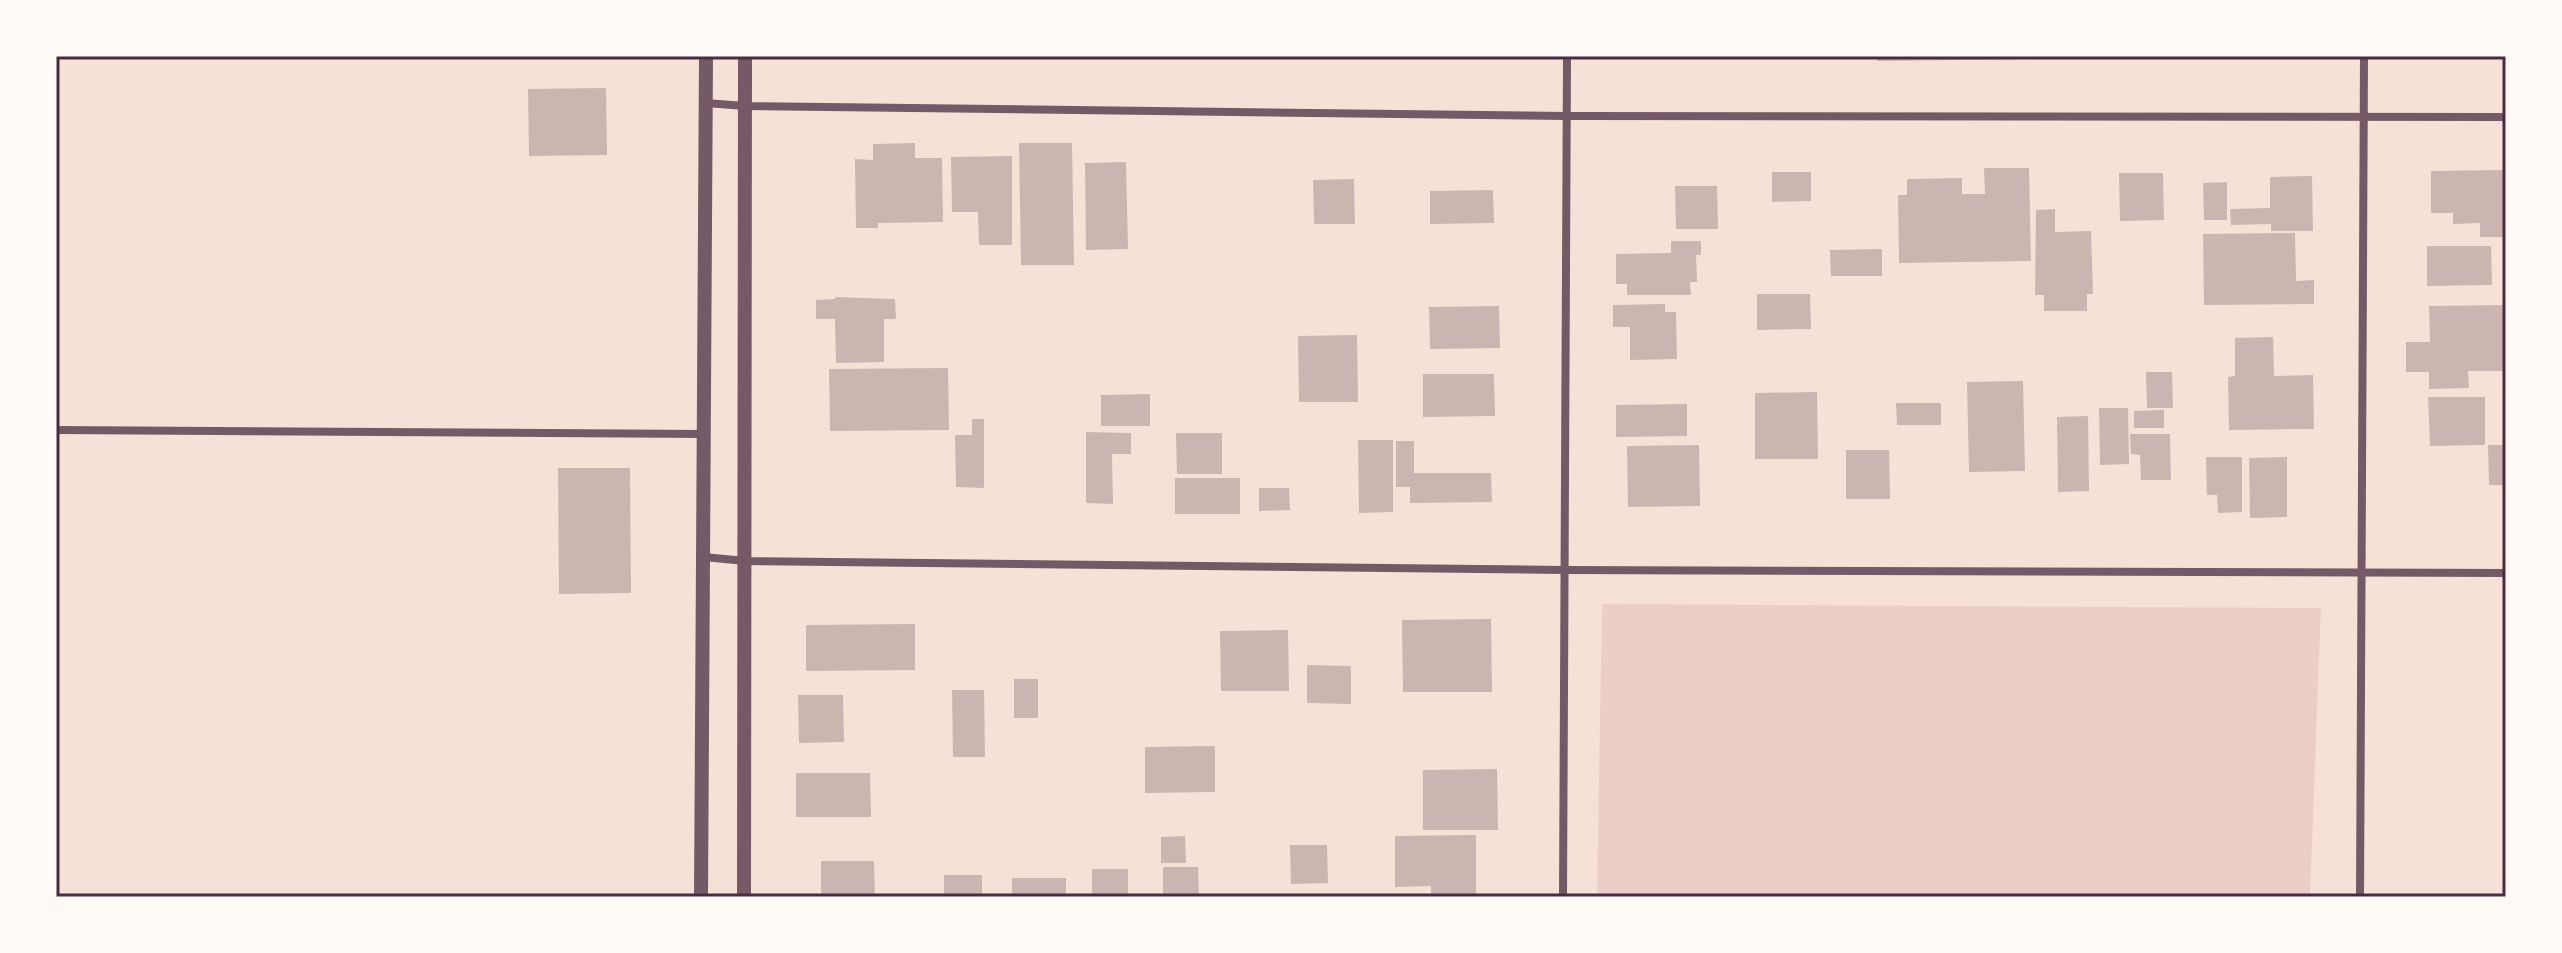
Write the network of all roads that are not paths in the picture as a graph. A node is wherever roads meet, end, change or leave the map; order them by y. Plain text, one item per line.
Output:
1 (706, 56) edge
2 (745, 56) edge
3 (1567, 56) edge
4 (2364, 56) edge
5 (706, 103) junction
6 (745, 106) junction
7 (1567, 116) junction
8 (2363, 117) junction
9 (2506, 117) edge
10 (56, 430) edge
11 (704, 434) junction
12 (704, 557) junction
13 (745, 561) junction
14 (1564, 570) junction
15 (2361, 573) junction
16 (2506, 573) edge
17 (701, 897) edge
18 (744, 897) edge
19 (1563, 897) edge
20 (2360, 897) edge

1 - 5 street
2 - 6 street
3 - 7 street
4 - 8 street
5 - 6 street
5 - 11 street
6 - 7 street
6 - 13 street
7 - 8 street
7 - 14 street
8 - 9 street
8 - 15 street
10 - 11 street
11 - 12 street
12 - 13 street
12 - 17 street
13 - 14 street
13 - 18 street
14 - 15 street
14 - 19 street
15 - 16 street
15 - 20 street

